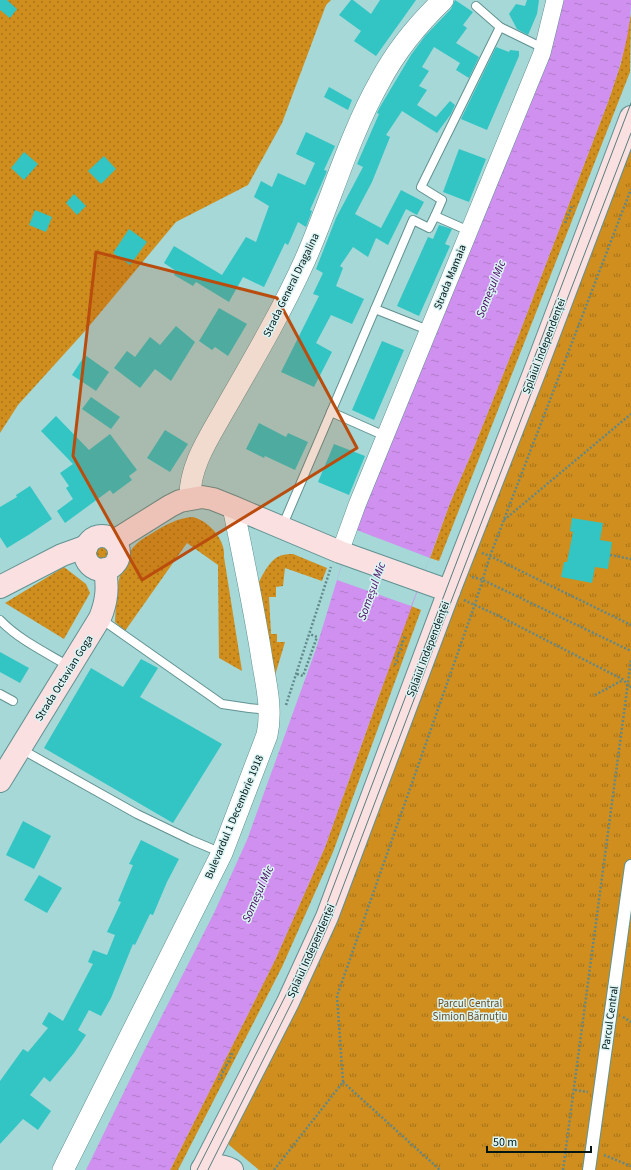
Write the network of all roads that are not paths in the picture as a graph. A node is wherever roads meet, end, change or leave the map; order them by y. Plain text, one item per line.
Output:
1 (443, 0) edge
2 (555, 0) edge
3 (476, 6) dead end
4 (500, 26) junction
5 (544, 48) junction
6 (631, 117) edge
7 (434, 216) junction
8 (469, 231) junction
9 (375, 309) junction
10 (428, 330) junction
11 (331, 412) junction
12 (385, 436) junction
13 (190, 498) junction
14 (233, 507) junction
15 (282, 528) junction
16 (114, 541) junction
17 (87, 546) junction
18 (340, 558) junction
19 (105, 570) junction
20 (0, 587) edge
21 (456, 595) junction
22 (100, 618) junction
23 (0, 620) edge
24 (70, 667) junction
25 (0, 694) edge
26 (13, 701) dead end
27 (277, 708) junction
28 (20, 748) junction
29 (0, 781) edge
30 (222, 852) junction
31 (631, 866) edge
32 (202, 1169) edge
33 (63, 1170) edge
34 (232, 1170) edge
35 (589, 1170) edge

1 - 13 street, Strada General Dragalina
2 - 5 street, Strada Mamaia
3 - 4 lane
4 - 5 lane
4 - 7 lane
5 - 8 street, Strada Mamaia
6 - 21 main road, Splaiul Independenței
7 - 8 lane
7 - 9 lane
8 - 10 street, Strada Mamaia
9 - 10 lane
9 - 11 lane
10 - 12 street, Strada Mamaia
11 - 12 lane
11 - 15 lane
12 - 18 street, Strada Mamaia
13 - 14 main road
13 - 16 main road
14 - 15 main road
14 - 27 street, Bulevardul 1 Decembrie 1918
15 - 18 main road
16 - 17 main road
16 - 19 main road
17 - 19 main road
17 - 20 main road
18 - 21 main road
19 - 22 main road, Strada Octavian Goga
21 - 32 main road, Splaiul Independenței
22 - 24 main road, Strada Octavian Goga
22 - 27 lane
23 - 24 lane
24 - 28 main road, Strada Octavian Goga
25 - 26 lane
27 - 30 street, Bulevardul 1 Decembrie 1918
28 - 29 main road, Strada Octavian Goga
28 - 30 lane
30 - 33 street, Bulevardul 1 Decembrie 1918
31 - 35 street, Parcul Central
32 - 34 main road

